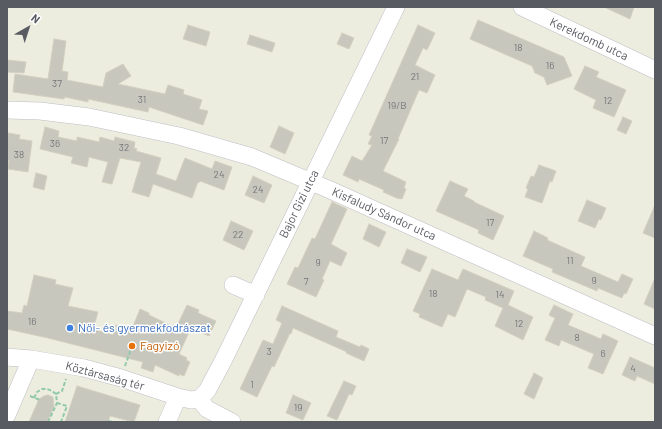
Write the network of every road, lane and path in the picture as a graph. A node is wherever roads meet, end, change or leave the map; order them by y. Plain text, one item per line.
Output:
1 (396, 7) edge
2 (522, 7) edge
3 (655, 70) edge
4 (7, 110) edge
5 (310, 181) junction
6 (233, 284) dead end
7 (256, 295) junction
8 (655, 336) edge
9 (132, 346) dead end
10 (7, 357) edge
11 (31, 359) junction
12 (67, 377) dead end
13 (121, 378) junction
14 (56, 394) junction
15 (29, 396) dead end
16 (178, 397) junction
17 (34, 398) junction
18 (199, 399) junction
19 (40, 400) dead end
20 (57, 403) junction
21 (7, 415) edge
22 (108, 421) edge
23 (48, 422) edge
24 (62, 422) edge
25 (113, 422) edge
26 (167, 422) edge
27 (232, 422) edge

1 - 5 street, Bajor Gizi utca
2 - 3 street, Kerekdomb utca
4 - 5 street, Kisfaludy Sándor utca
5 - 7 street, Bajor Gizi utca
5 - 8 street, Kisfaludy Sándor utca
6 - 7 street
7 - 18 street, Bajor Gizi utca
9 - 13 path
10 - 11 street, Köztársaság tér
11 - 13 street, Köztársaság tér
11 - 21 street
12 - 14 path
13 - 16 street, Köztársaság tér
14 - 17 path
14 - 20 path
15 - 17 path
16 - 18 street, Köztársaság tér
16 - 26 street
17 - 19 path
18 - 27 street
20 - 23 path
20 - 24 path
22 - 25 path

